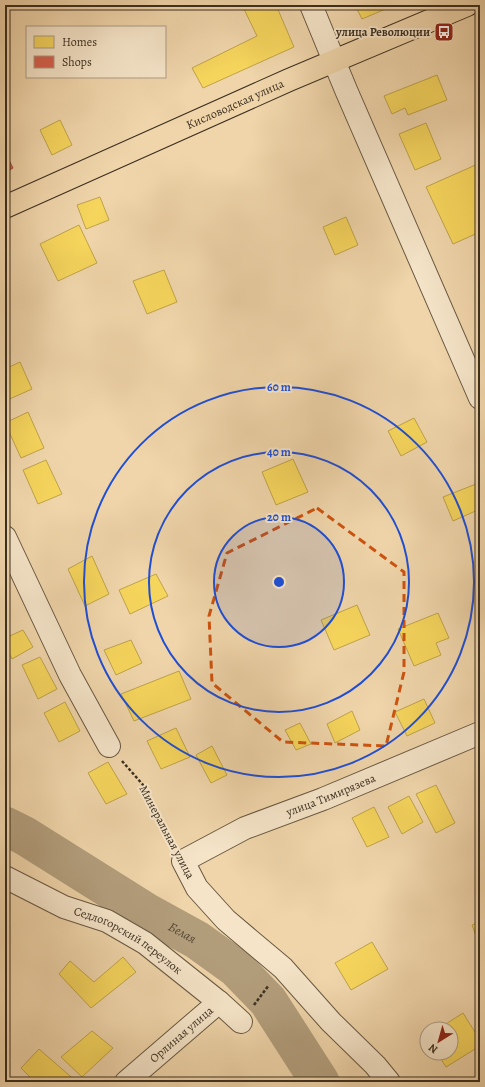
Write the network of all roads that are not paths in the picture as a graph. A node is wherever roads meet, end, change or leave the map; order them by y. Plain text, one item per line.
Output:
1 (311, 5) edge
2 (467, 5) edge
3 (334, 62) junction
4 (5, 207) edge
5 (480, 398) edge
6 (5, 537) edge
7 (480, 733) edge
8 (108, 746) road end
9 (183, 861) joint
10 (5, 877) edge
11 (219, 1002) junction
12 (241, 1022) road end
13 (126, 1082) edge
14 (389, 1082) edge

1 - 3 street
2 - 3 main road, Кисловодская улица
3 - 4 main road, Кисловодская улица
3 - 5 street
6 - 8 street
7 - 9 street, улица Тимирязева
9 - 14 street, Минеральная улица
10 - 11 street, Седлогорский переулок
11 - 12 street, Седлогорский переулок
11 - 13 street, Орлиная улица

